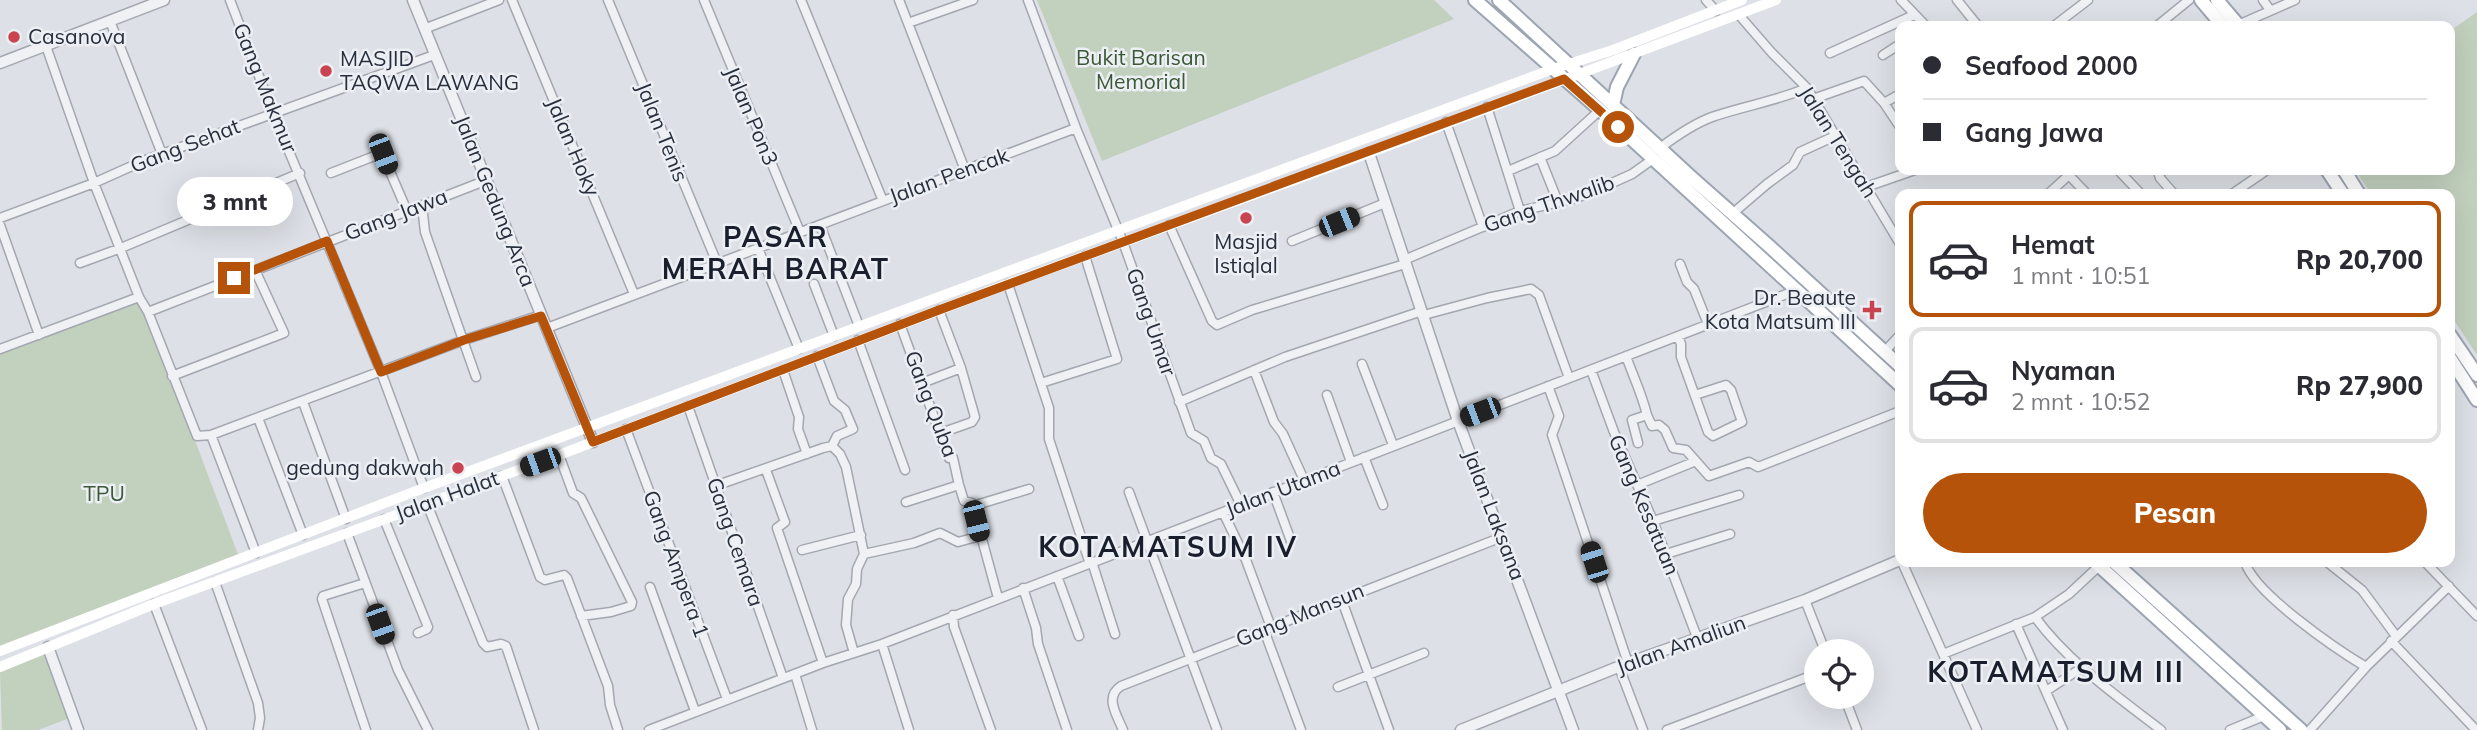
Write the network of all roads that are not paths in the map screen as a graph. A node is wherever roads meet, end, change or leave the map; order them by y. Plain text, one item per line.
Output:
1 (164, 0) edge
2 (230, 0) edge
3 (413, 0) edge
4 (499, 0) edge
5 (512, 0) edge
6 (608, 0) edge
7 (704, 0) edge
8 (801, 0) edge
9 (899, 0) edge
10 (973, 0) edge
11 (1028, 0) edge
12 (1475, 0) edge
13 (1499, 0) edge
14 (1706, 0) edge
15 (1742, 0) edge
16 (1776, 0) edge
17 (1901, 0) edge
18 (1957, 0) edge
19 (2088, 0) edge
20 (2189, 0) edge
21 (2201, 0) edge
22 (2263, 0) edge
23 (2295, 0) edge
24 (2270, 10) junction
25 (1716, 11) junction
26 (2220, 13) edge
27 (1739, 15) junction
28 (1914, 15) junction
29 (110, 21) junction
30 (1901, 21) edge
31 (1921, 21) edge
32 (1974, 21) edge
33 (2061, 21) edge
34 (2163, 21) edge
35 (2249, 21) edge
36 (908, 23) junction
37 (1895, 24) edge
38 (424, 29) junction
39 (47, 46) junction
40 (1895, 47) edge
41 (1830, 53) dead end
42 (1634, 54) junction
43 (434, 55) junction
44 (1883, 55) dead end
45 (0, 64) edge
46 (1569, 64) junction
47 (1553, 69) junction
48 (1579, 74) junction
49 (1564, 79) junction
50 (1807, 88) junction
51 (1895, 97) edge
52 (1813, 99) junction
53 (1884, 103) junction
54 (1613, 105) junction
55 (1487, 107) junction
56 (1600, 110) junction
57 (273, 113) junction
58 (1895, 117) edge
59 (1446, 122) junction
60 (1076, 128) junction
61 (1835, 136) junction
62 (1364, 141) junction
63 (1369, 153) junction
64 (1657, 153) junction
65 (162, 154) junction
66 (1541, 157) junction
67 (965, 170) junction
68 (1508, 171) junction
69 (300, 173) junction
70 (331, 173) dead end
71 (1901, 175) edge
72 (2064, 175) edge
73 (2069, 175) edge
74 (2123, 175) edge
75 (2159, 175) edge
76 (2260, 175) edge
77 (487, 180) junction
78 (94, 183) junction
79 (1866, 187) junction
80 (2052, 189) edge
81 (2082, 189) edge
82 (2136, 189) edge
83 (2170, 189) edge
84 (2239, 189) edge
85 (883, 201) junction
86 (1558, 202) junction
87 (1385, 203) junction
88 (422, 205) junction
89 (407, 211) junction
90 (1520, 211) junction
91 (1732, 214) junction
92 (0, 218) edge
93 (0, 225) edge
94 (820, 225) junction
95 (1169, 226) junction
96 (1483, 227) junction
97 (1118, 230) junction
98 (800, 232) junction
99 (1895, 236) edge
100 (327, 241) junction
101 (1292, 241) dead end
102 (1123, 242) junction
103 (121, 248) junction
104 (758, 248) junction
105 (1085, 256) junction
106 (1404, 262) junction
107 (80, 263) dead end
108 (717, 263) junction
109 (1680, 264) dead end
110 (255, 270) junction
111 (814, 284) dead end
112 (1008, 284) junction
113 (1797, 290) junction
114 (634, 294) junction
115 (139, 297) junction
116 (939, 310) junction
117 (148, 312) junction
118 (1423, 313) junction
119 (541, 316) junction
120 (900, 324) junction
121 (1708, 324) junction
122 (859, 326) junction
123 (547, 328) junction
124 (39, 335) junction
125 (834, 336) junction
126 (1678, 336) junction
127 (464, 340) junction
128 (858, 340) junction
129 (1895, 340) edge
130 (2455, 342) edge
131 (0, 349) edge
132 (799, 349) junction
133 (1885, 351) junction
134 (817, 356) junction
135 (1626, 356) junction
136 (1895, 361) edge
137 (1362, 364) dead end
138 (2455, 366) edge
139 (961, 368) junction
140 (783, 370) junction
141 (1254, 370) junction
142 (1591, 370) junction
143 (381, 372) junction
144 (2477, 375) edge
145 (172, 376) junction
146 (476, 377) dead end
147 (1569, 378) junction
148 (1895, 380) edge
149 (922, 383) junction
150 (1041, 383) junction
151 (1548, 386) junction
152 (1327, 395) dead end
153 (1695, 395) junction
154 (2477, 400) edge
155 (303, 402) junction
156 (1179, 402) junction
157 (688, 405) junction
158 (1895, 413) edge
159 (1647, 415) junction
160 (258, 418) junction
161 (1458, 421) junction
162 (588, 429) junction
163 (626, 429) junction
164 (940, 433) junction
165 (211, 435) junction
166 (593, 442) junction
167 (1638, 443) dead end
168 (1393, 445) junction
169 (832, 446) junction
170 (807, 454) junction
171 (559, 455) junction
172 (1364, 457) junction
173 (1696, 461) junction
174 (1351, 462) junction
175 (766, 470) junction
176 (905, 470) dead end
177 (502, 476) junction
178 (1304, 480) junction
179 (959, 485) junction
180 (1637, 485) junction
181 (715, 486) junction
182 (425, 488) junction
183 (1028, 489) dead end
184 (1129, 492) dead end
185 (1273, 492) junction
186 (1739, 495) dead end
187 (906, 502) dead end
188 (426, 504) junction
189 (1241, 505) junction
190 (1383, 505) dead end
191 (973, 506) junction
192 (1223, 512) junction
193 (346, 519) junction
194 (384, 520) junction
195 (1653, 521) junction
196 (347, 533) junction
197 (1730, 534) dead end
198 (303, 535) junction
199 (861, 535) junction
200 (980, 536) junction
201 (1502, 537) junction
202 (1147, 541) junction
203 (1292, 541) dead end
204 (802, 550) dead end
205 (256, 553) junction
206 (864, 554) junction
207 (1666, 554) junction
208 (1091, 563) junction
209 (1895, 563) edge
210 (1904, 567) edge
211 (2094, 567) edge
212 (2100, 567) edge
213 (2122, 567) edge
214 (2247, 567) edge
215 (2333, 567) edge
216 (2430, 567) edge
217 (1057, 576) junction
218 (215, 582) junction
219 (365, 583) junction
220 (2449, 586) junction
221 (650, 587) dead end
222 (1023, 588) junction
223 (998, 598) junction
224 (1340, 598) junction
225 (1805, 600) junction
226 (154, 604) junction
227 (953, 615) junction
228 (582, 616) junction
229 (2477, 616) edge
230 (2035, 617) junction
231 (2015, 624) junction
232 (1268, 629) junction
233 (42, 633) junction
234 (418, 633) dead end
235 (1115, 634) dead end
236 (1696, 634) junction
237 (1079, 636) dead end
238 (2394, 638) junction
239 (1820, 639) edge
240 (882, 644) junction
241 (48, 647) junction
242 (0, 651) edge
243 (854, 653) junction
244 (1424, 653) dead end
245 (1943, 654) junction
246 (1191, 659) junction
247 (823, 663) junction
248 (1623, 665) junction
249 (0, 667) edge
250 (2083, 667) junction
251 (2366, 667) junction
252 (795, 674) junction
253 (1368, 675) junction
254 (783, 678) junction
255 (1804, 679) edge
256 (1338, 687) dead end
257 (2046, 691) junction
258 (1560, 692) junction
259 (727, 699) junction
260 (1848, 709) edge
261 (695, 711) junction
262 (2264, 716) junction
263 (1854, 729) edge
264 (78, 730) edge
265 (202, 730) edge
266 (258, 730) edge
267 (366, 730) edge
268 (428, 730) edge
269 (534, 730) edge
270 (618, 730) edge
271 (649, 730) edge
272 (812, 730) edge
273 (909, 730) edge
274 (991, 730) edge
275 (1067, 730) edge
276 (1123, 730) edge
277 (1217, 730) edge
278 (1301, 730) edge
279 (1389, 730) edge
280 (1461, 730) edge
281 (1573, 730) edge
282 (1643, 730) edge
283 (1667, 730) edge
284 (1977, 730) edge
285 (2063, 730) edge
286 (2161, 730) edge
287 (2230, 730) edge
288 (2280, 730) edge
289 (2301, 730) edge
290 (2310, 730) edge
291 (2476, 730) edge

1 - 29 street
2 - 57 street, Gang Makmur
3 - 38 street, Jalan Gedung Arca
4 - 38 street
5 - 114 street, Jalan Hoky
6 - 108 street, Jalan Tenis
7 - 98 street, Jalan Pon3
8 - 85 street
9 - 36 street
10 - 36 street
11 - 60 street, Gang Umar
12 - 47 main road
13 - 46 main road
14 - 25 street
15 - 25 main road, Jalan Halat
16 - 27 main road, Jalan Halat
17 - 28 street
18 - 32 street
19 - 33 street
20 - 34 street
21 - 26 main road
22 - 24 street
23 - 24 street
24 - 35 street
25 - 46 main road, Jalan Halat
27 - 42 main road, Jalan Halat
27 - 50 street, Jalan Tengah
28 - 30 street
28 - 31 street
29 - 39 street
29 - 65 street
36 - 67 street
37 - 41 street
38 - 43 street, Jalan Gedung Arca
39 - 45 street
39 - 78 street
40 - 44 street
42 - 48 main road, Jalan Halat
42 - 54 main road
43 - 57 street, Gang Sehat
43 - 77 street, Jalan Gedung Arca
46 - 47 main road, Jalan Halat
46 - 48 main road
47 - 49 main road
47 - 62 main road, Jalan Halat
48 - 49 main road, Jalan Halat
48 - 54 main road
49 - 55 main road, Jalan Halat
49 - 56 main road
50 - 52 street, Jalan Tengah
50 - 64 street, Gang Thwalib
51 - 53 street
52 - 53 street
52 - 61 street, Jalan Tengah
53 - 58 street
54 - 64 main road
55 - 59 main road, Jalan Halat
55 - 68 street
56 - 64 main road
56 - 66 street
57 - 65 street, Gang Sehat
57 - 69 street, Gang Makmur
59 - 63 main road, Jalan Halat
59 - 96 street
60 - 67 street, Jalan Pencak
60 - 97 street, Gang Umar
61 - 79 street, Jalan Tengah
61 - 91 street
62 - 63 street, Jalan Laksana
62 - 97 main road, Jalan Halat
63 - 87 street, Jalan Laksana
63 - 95 main road, Jalan Halat
64 - 86 street, Gang Thwalib
64 - 91 main road
64 - 113 main road
65 - 78 street, Gang Sehat
66 - 68 street
66 - 86 street
67 - 85 street, Jalan Pencak
68 - 90 street
69 - 100 street, Gang Makmur
69 - 103 street
70 - 89 street
71 - 79 street
72 - 80 street
73 - 81 street
74 - 82 street
75 - 83 street
76 - 84 street
77 - 88 street, Gang Jawa
77 - 119 street, Jalan Gedung Arca
78 - 92 street, Gang Sehat
78 - 103 street
79 - 99 street, Jalan Tengah
85 - 94 street, Jalan Pencak
86 - 90 street, Gang Thwalib
87 - 101 street
87 - 106 street, Jalan Laksana
88 - 89 street, Gang Jawa
88 - 127 street
89 - 100 street, Gang Jawa
90 - 96 street, Gang Thwalib
91 - 133 main road
93 - 124 street
94 - 98 street, Jalan Pencak
94 - 122 street
95 - 102 main road, Jalan Halat
95 - 106 street, Gang Thwalib
96 - 106 street, Gang Thwalib
97 - 102 street, Gang Umar
97 - 122 main road, Jalan Halat
98 - 104 street, Jalan Pencak
100 - 110 street, Gang Jawa
100 - 143 street, Gang Makmur
102 - 105 main road, Jalan Halat
102 - 156 street, Gang Umar
103 - 107 street
103 - 115 street
104 - 108 street, Jalan Pencak
104 - 132 street
105 - 112 main road, Jalan Halat
105 - 150 street
106 - 118 street, Jalan Laksana
108 - 114 street, Jalan Pencak
109 - 121 street
110 - 117 street, Gang Jawa
110 - 145 street
111 - 125 street
112 - 116 main road, Jalan Halat
112 - 150 street
113 - 121 street, Jalan Utama
113 - 148 main road
114 - 123 street, Jalan Pencak
115 - 117 street
115 - 124 street
116 - 120 main road, Jalan Halat
116 - 139 street
117 - 145 street
118 - 141 street
118 - 147 street
118 - 161 street, Jalan Laksana
119 - 123 street, Jalan Gedung Arca
119 - 127 street
120 - 128 main road, Jalan Halat
120 - 149 street, Gang Quba
121 - 126 street, Jalan Utama
122 - 125 main road, Jalan Halat
123 - 162 street, Jalan Gedung Arca
124 - 131 street
125 - 132 main road, Jalan Halat
126 - 135 street, Jalan Utama
126 - 153 street
127 - 143 street
127 - 146 street
128 - 134 main road, Jalan Halat
128 - 176 street
129 - 133 street
130 - 144 main road
132 - 162 main road, Jalan Halat
133 - 136 main road
134 - 140 main road, Jalan Halat
134 - 169 street
135 - 142 street, Jalan Utama
135 - 159 street
137 - 168 street
138 - 154 main road
139 - 149 street
139 - 164 street
140 - 157 main road, Jalan Halat
140 - 170 street
141 - 156 street
141 - 178 street
142 - 147 street, Jalan Utama
142 - 180 street, Gang Kesatuan
143 - 155 street
143 - 182 street, Gang Makmur
145 - 165 street
147 - 151 street, Jalan Utama
149 - 164 street, Gang Quba
150 - 208 street
151 - 161 street, Jalan Utama
151 - 248 street
152 - 174 street
153 - 153 street
155 - 160 street
155 - 193 street
156 - 189 street, Gang Umar
157 - 163 main road, Jalan Halat
157 - 181 street, Gang Cemara
158 - 173 street
159 - 167 street
159 - 173 street
160 - 165 street
160 - 198 street
161 - 168 street, Jalan Utama
161 - 201 street, Jalan Laksana
162 - 166 street, Jalan Gedung Arca
162 - 182 main road, Jalan Halat
163 - 166 main road, Jalan Halat
163 - 259 street, Gang Ampera 1
164 - 179 street, Gang Quba
165 - 205 street
166 - 171 main road, Jalan Halat
168 - 172 street, Jalan Utama
169 - 170 street
169 - 199 street
170 - 175 street
171 - 177 main road, Jalan Halat
171 - 228 street
172 - 174 street, Jalan Utama
172 - 190 street
173 - 180 street
174 - 178 street, Jalan Utama
175 - 181 street
175 - 247 street
177 - 188 main road, Jalan Halat
177 - 228 street
178 - 185 street, Jalan Utama
179 - 187 street
179 - 191 street, Gang Quba
180 - 195 street, Gang Kesatuan
181 - 254 street, Gang Cemara
182 - 193 main road, Jalan Halat
183 - 191 street
184 - 202 street
185 - 189 street, Jalan Utama
185 - 203 street
186 - 195 street
188 - 194 main road, Jalan Halat
188 - 269 street
189 - 192 street, Jalan Utama
191 - 200 street
192 - 202 street, Jalan Utama
192 - 232 street
193 - 198 main road, Jalan Halat
194 - 196 main road, Jalan Halat
194 - 234 street
195 - 207 street, Gang Kesatuan
196 - 218 main road, Jalan Halat
196 - 219 street
197 - 207 street
198 - 205 main road, Jalan Halat
199 - 204 street
199 - 206 street
200 - 206 street
200 - 223 street
201 - 224 street, Gang Mansun
201 - 258 street, Jalan Laksana
202 - 208 street, Jalan Utama
202 - 246 street
205 - 233 main road, Jalan Halat
206 - 243 street
207 - 236 street, Gang Kesatuan
208 - 217 street, Jalan Utama
208 - 235 street
209 - 225 street, Jalan Amaliun
210 - 245 street
211 - 230 street
212 - 262 main road
213 - 289 main road
214 - 251 street
215 - 238 street
216 - 220 street
217 - 222 street, Jalan Utama
217 - 237 street
218 - 226 main road, Jalan Halat
218 - 266 street
219 - 267 street
219 - 268 street
220 - 229 street
220 - 238 street
221 - 261 street
222 - 223 street, Jalan Utama
222 - 275 street
223 - 227 street, Jalan Utama
224 - 232 street, Gang Mansun
224 - 253 street
225 - 236 street, Jalan Amaliun
225 - 239 street
226 - 241 main road, Jalan Halat
226 - 265 street
227 - 240 street, Jalan Utama
227 - 274 street
228 - 270 street
230 - 231 street
230 - 250 street
231 - 245 street
231 - 257 street
232 - 246 street, Gang Mansun
232 - 278 street
233 - 241 street
233 - 242 main road, Jalan Halat
236 - 248 street, Jalan Amaliun
238 - 251 street
238 - 291 street
240 - 243 street, Jalan Utama
240 - 273 street
241 - 249 main road, Jalan Halat
241 - 264 street
243 - 247 street, Jalan Utama
244 - 253 street
245 - 284 street
246 - 276 street, Gang Mansun
246 - 277 street
247 - 252 street, Jalan Utama
248 - 258 street, Jalan Amaliun
248 - 282 street
250 - 257 street
250 - 286 street
251 - 290 street
252 - 254 street, Jalan Utama
252 - 272 street
253 - 256 street
253 - 279 street
254 - 259 street, Jalan Utama
255 - 283 street
257 - 285 street
258 - 280 street, Jalan Amaliun
258 - 281 street, Jalan Laksana
259 - 261 street, Jalan Utama
260 - 263 street
261 - 271 street, Jalan Utama
262 - 287 street
262 - 288 main road

